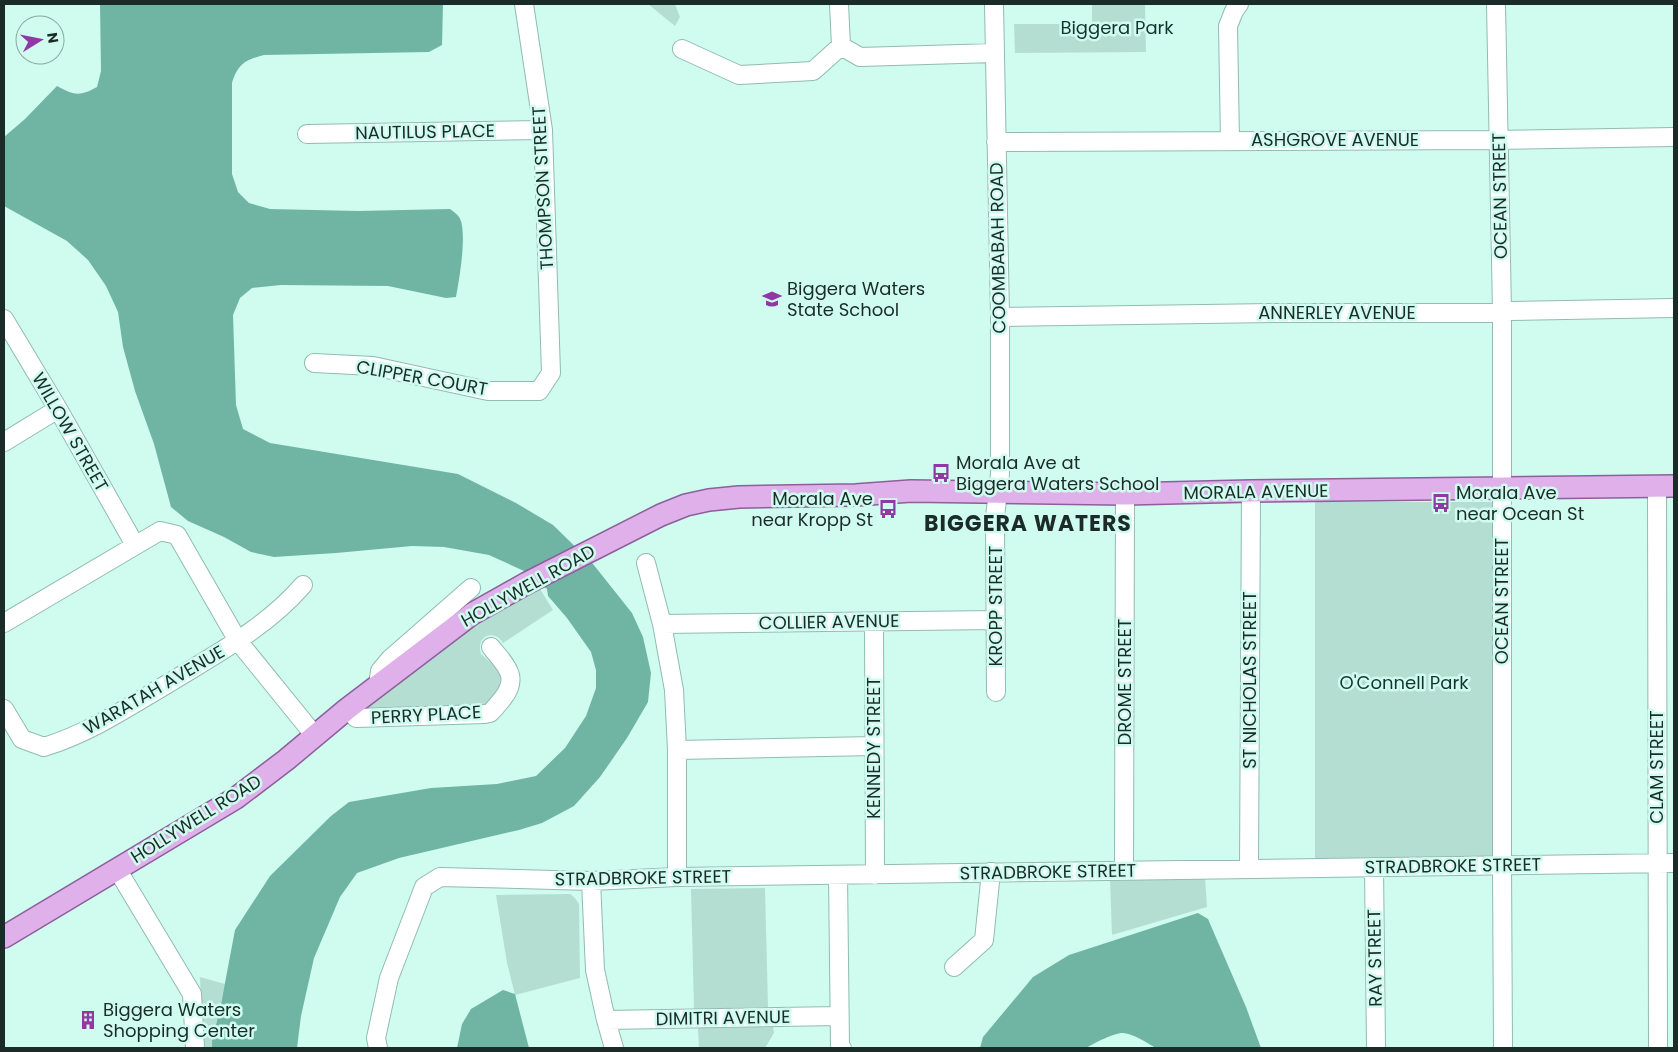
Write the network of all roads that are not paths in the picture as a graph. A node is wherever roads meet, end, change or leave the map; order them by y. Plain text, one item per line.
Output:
1 (524, 4) edge
2 (839, 4) edge
3 (994, 4) edge
4 (1239, 4) edge
5 (1496, 4) edge
6 (840, 46) junction
7 (682, 49) dead end
8 (994, 53) junction
9 (543, 130) junction
10 (307, 134) dead end
11 (1674, 137) edge
12 (1499, 140) junction
13 (1230, 141) junction
14 (996, 142) junction
15 (1674, 308) edge
16 (1502, 311) junction
17 (1000, 318) junction
18 (4, 320) edge
19 (314, 363) dead end
20 (551, 373) joint
21 (58, 409) junction
22 (4, 442) edge
23 (1666, 486) edge
24 (1502, 488) junction
25 (998, 491) junction
26 (1251, 491) junction
27 (1126, 494) junction
28 (661, 515) joint
29 (135, 546) junction
30 (646, 563) dead end
31 (303, 584) dead end
32 (471, 588) dead end
33 (996, 620) junction
34 (874, 622) junction
35 (4, 623) edge
36 (662, 624) junction
37 (238, 641) junction
38 (491, 647) dead end
39 (378, 686) junction
40 (996, 692) dead end
41 (4, 709) edge
42 (347, 709) junction
43 (316, 736) junction
44 (874, 746) junction
45 (677, 750) junction
46 (1666, 863) edge
47 (1502, 865) junction
48 (1374, 868) junction
49 (117, 869) junction
50 (1249, 869) junction
51 (1124, 871) junction
52 (991, 872) junction
53 (875, 875) junction
54 (838, 876) junction
55 (678, 877) junction
56 (591, 881) junction
57 (4, 937) edge
58 (954, 967) dead end
59 (840, 1016) junction
60 (606, 1020) junction
61 (194, 1048) edge
62 (378, 1048) edge
63 (614, 1048) edge
64 (842, 1048) edge
65 (1376, 1048) edge
66 (1503, 1048) edge
67 (1658, 1048) edge

1 - 9 street, THOMPSON STREET
2 - 6 street
3 - 8 street, COOMBABAH ROAD
4 - 13 street
5 - 12 street, OCEAN STREET
6 - 7 street
6 - 8 street
8 - 14 street, COOMBABAH ROAD
9 - 10 street, NAUTILUS PLACE
9 - 20 street, THOMPSON STREET
11 - 12 street, ASHGROVE AVENUE
12 - 13 street, ASHGROVE AVENUE
12 - 16 street, OCEAN STREET
13 - 14 street, ASHGROVE AVENUE
14 - 17 street, COOMBABAH ROAD
15 - 16 street, ANNERLEY AVENUE
16 - 17 street, ANNERLEY AVENUE
16 - 24 street, OCEAN STREET
17 - 25 street, COOMBABAH ROAD
18 - 21 street, WILLOW STREET
19 - 20 street, CLIPPER COURT
21 - 22 street
21 - 29 street, WILLOW STREET
23 - 24 main road, MORALA AVENUE
23 - 46 street, CLAM STREET
24 - 26 main road, MORALA AVENUE
24 - 47 street, OCEAN STREET
25 - 27 main road, MORALA AVENUE
25 - 28 main road, MORALA AVENUE
25 - 33 street, KROPP STREET
26 - 27 main road, MORALA AVENUE
26 - 50 street, ST NICHOLAS STREET
27 - 51 street, DROME STREET
28 - 39 main road, HOLLYWELL ROAD
29 - 35 street
29 - 37 street
30 - 36 street
31 - 37 street, WARATAH AVENUE
32 - 39 street, HOLLYWELL ROAD
33 - 34 street, COLLIER AVENUE
33 - 40 street, KROPP STREET
34 - 36 street, COLLIER AVENUE
34 - 44 street, KENNEDY STREET
36 - 45 street
37 - 41 street, WARATAH AVENUE
37 - 43 street
38 - 42 street, PERRY PLACE
39 - 42 main road, HOLLYWELL ROAD
42 - 43 main road, HOLLYWELL ROAD
43 - 49 main road, HOLLYWELL ROAD
44 - 45 street
44 - 53 street, KENNEDY STREET
45 - 55 street
46 - 47 street, STRADBROKE STREET
46 - 67 street, CLAM STREET
47 - 48 street, STRADBROKE STREET
47 - 66 street, OCEAN STREET
48 - 50 street, STRADBROKE STREET
48 - 65 street, RAY STREET
49 - 57 main road, HOLLYWELL ROAD
49 - 61 street
50 - 51 street, STRADBROKE STREET
51 - 52 street, STRADBROKE STREET
52 - 53 street, STRADBROKE STREET
52 - 58 street
53 - 54 street, STRADBROKE STREET
54 - 55 street, STRADBROKE STREET
54 - 59 street
55 - 56 street, STRADBROKE STREET
56 - 60 street
56 - 62 street, STRADBROKE STREET
59 - 60 street, DIMITRI AVENUE
59 - 64 street
60 - 63 street

